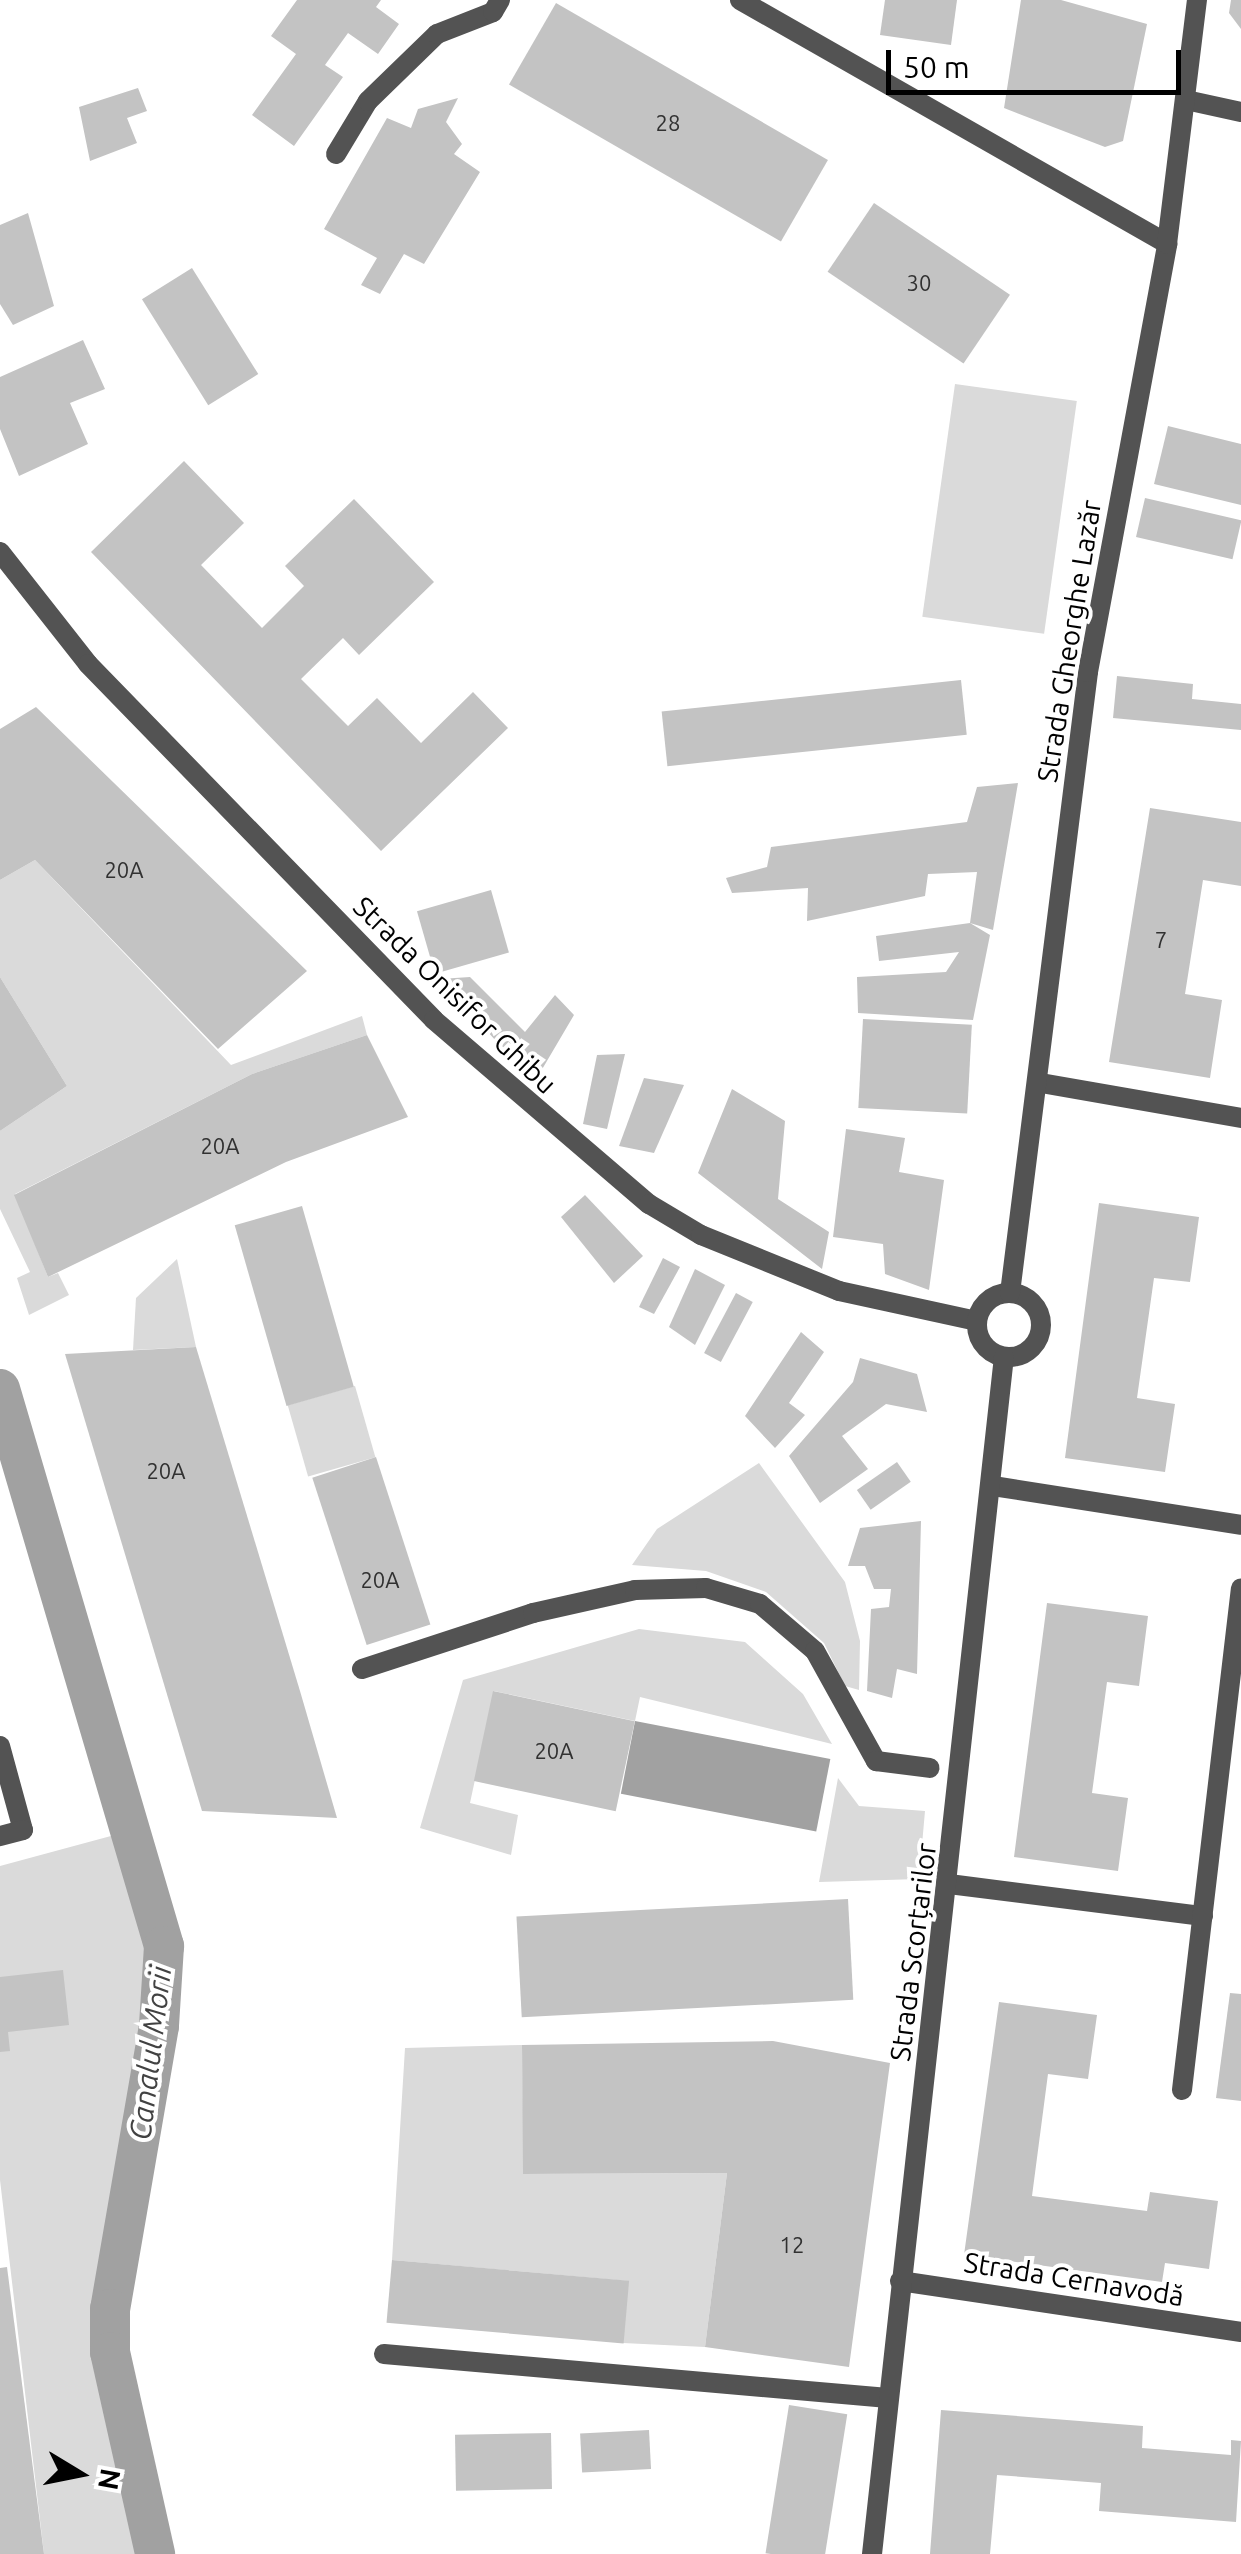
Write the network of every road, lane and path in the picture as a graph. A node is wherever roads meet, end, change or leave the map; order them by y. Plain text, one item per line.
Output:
1 (500, 0) edge
2 (740, 0) edge
3 (1197, 0) edge
4 (1186, 100) junction
5 (1241, 112) edge
6 (336, 154) dead end
7 (1166, 244) junction
8 (0, 552) edge
9 (1040, 1083) junction
10 (1241, 1118) edge
11 (1010, 1293) junction
12 (977, 1322) junction
13 (1004, 1357) junction
14 (993, 1486) junction
15 (1241, 1525) edge
16 (1241, 1588) edge
17 (362, 1669) dead end
18 (1233, 1730) edge
19 (0, 1746) edge
20 (930, 1768) dead end
21 (0, 1836) edge
22 (949, 1884) junction
23 (1203, 1916) junction
24 (1182, 2090) dead end
25 (900, 2281) junction
26 (1241, 2332) edge
27 (384, 2354) dead end
28 (888, 2398) junction
29 (872, 2554) edge

1 - 6 street
2 - 7 street
3 - 4 street, Strada Gheorghe Lazăr
4 - 5 street
4 - 7 street, Strada Gheorghe Lazăr
7 - 9 street, Strada Gheorghe Lazăr
8 - 12 street, Strada Onisifor Ghibu
9 - 10 street
9 - 11 street, Strada Gheorghe Lazăr
11 - 12 street
11 - 13 street
12 - 13 street
13 - 14 street, Strada Scorțarilor
14 - 15 street
14 - 22 street, Strada Scorțarilor
16 - 18 street
17 - 20 street
18 - 23 street
19 - 21 street
22 - 23 street
22 - 25 street, Strada Scorțarilor
23 - 24 street
25 - 26 street, Strada Cernavodă
25 - 28 street, Strada Scorțarilor
27 - 28 street
28 - 29 street, Strada Scorțarilor

